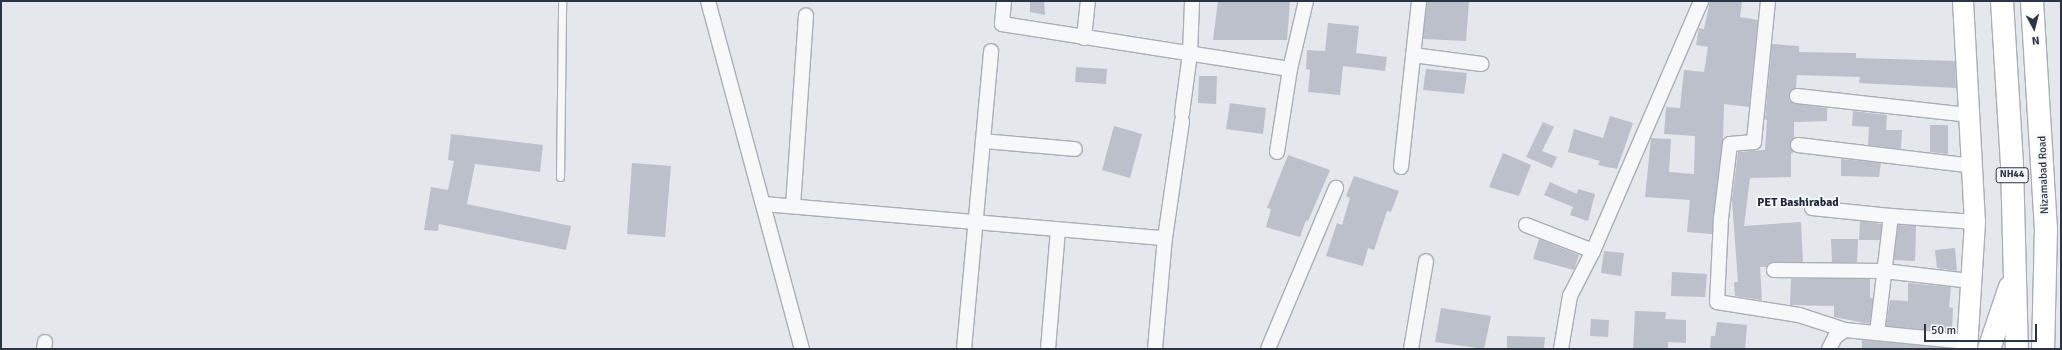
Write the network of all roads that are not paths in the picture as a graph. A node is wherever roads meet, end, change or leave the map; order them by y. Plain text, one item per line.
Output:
1 (562, 1) edge
2 (708, 1) edge
3 (1004, 1) edge
4 (1088, 1) edge
5 (1192, 1) edge
6 (1306, 1) edge
7 (1419, 1) edge
8 (1701, 1) edge
9 (1768, 1) edge
10 (1963, 1) edge
11 (2002, 1) edge
12 (2032, 1) edge
13 (806, 15) dead end
14 (1084, 38) junction
15 (2036, 48) junction
16 (2005, 50) junction
17 (992, 51) dead end
18 (1190, 54) junction
19 (1413, 55) junction
20 (1481, 64) dead end
21 (1290, 69) junction
22 (1797, 96) dead end
23 (1968, 115) junction
24 (983, 141) junction
25 (1798, 145) dead end
26 (1075, 149) dead end
27 (1277, 152) dead end
28 (1973, 166) junction
29 (1401, 167) dead end
30 (560, 177) dead end
31 (1336, 188) dead end
32 (764, 204) junction
33 (793, 206) junction
34 (1812, 208) dead end
35 (1891, 216) junction
36 (975, 222) junction
37 (1975, 222) junction
38 (1526, 225) dead end
39 (1058, 229) junction
40 (1166, 238) junction
41 (1593, 251) junction
42 (1426, 262) dead end
43 (1774, 270) dead end
44 (1884, 272) junction
45 (2015, 272) junction
46 (1971, 281) junction
47 (1845, 330) junction
48 (1877, 333) junction
49 (1967, 346) edge
50 (802, 349) edge
51 (964, 349) edge
52 (1048, 349) edge
53 (1155, 349) edge
54 (1268, 349) edge
55 (1411, 349) edge
56 (1560, 349) edge
57 (1829, 349) edge
58 (1989, 349) edge
59 (2017, 349) edge
60 (2043, 349) edge

1 - 30 lane
2 - 32 street
3 - 14 street
4 - 14 street
5 - 18 street
6 - 21 street
7 - 19 street
8 - 41 street
9 - 47 street
10 - 23 main road
11 - 16 highway, NH44
12 - 15 highway, Nizamabad Road / NH44
13 - 33 street
14 - 18 street
15 - 16 highway
15 - 60 highway, Nizamabad Road / NH44
16 - 45 highway, NH44
17 - 24 street
18 - 21 street
18 - 40 street
19 - 20 street
19 - 29 street
21 - 27 street
22 - 23 street
23 - 28 main road
24 - 26 street
24 - 36 street
25 - 28 street
28 - 37 main road
31 - 54 street
32 - 33 street
32 - 50 street
33 - 36 street
34 - 35 street
35 - 37 street
35 - 44 street
36 - 39 street
36 - 51 street
37 - 46 main road
38 - 41 street
39 - 40 street
39 - 52 street
40 - 53 street
41 - 56 street
42 - 55 street
43 - 44 street
44 - 46 street
44 - 48 street
45 - 58 highway
45 - 59 highway, NH44
46 - 49 main road
47 - 48 street
47 - 57 street
48 - 49 street

